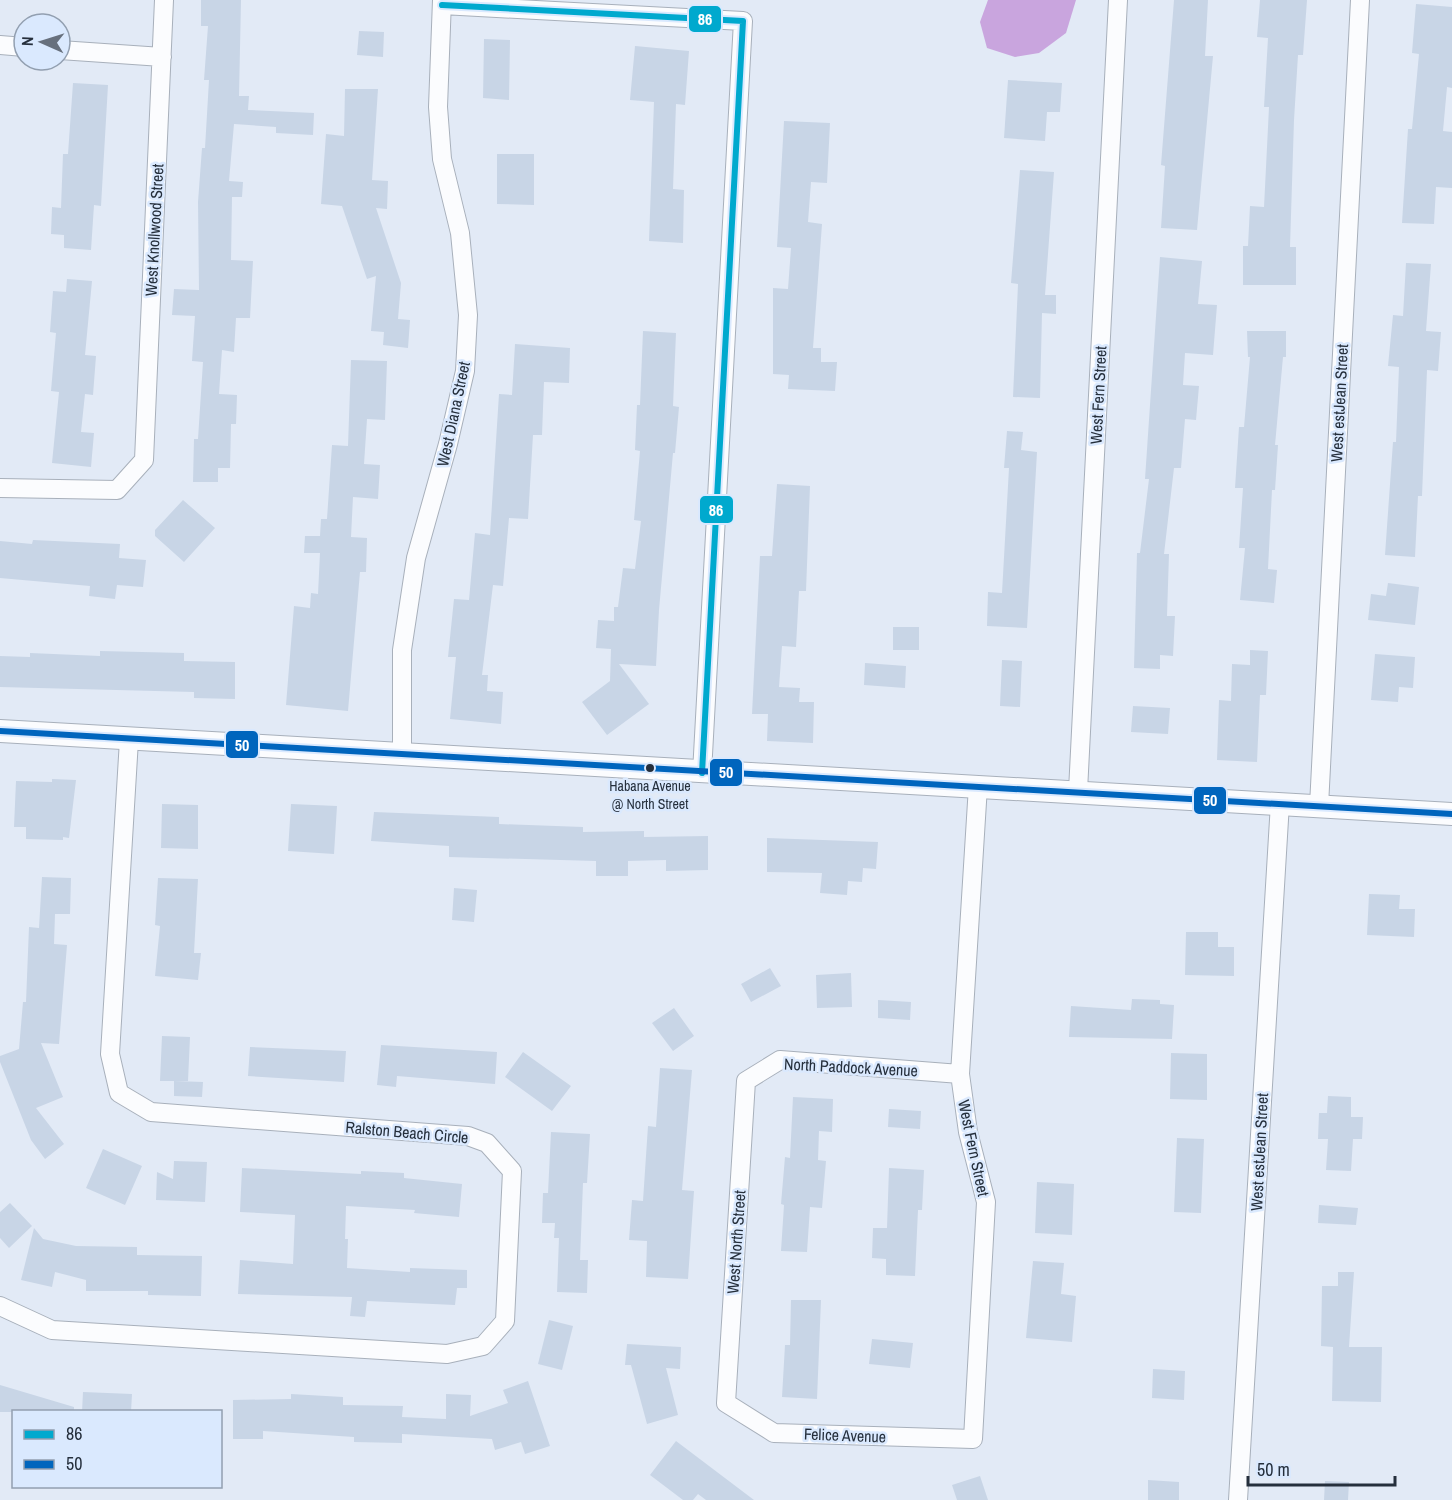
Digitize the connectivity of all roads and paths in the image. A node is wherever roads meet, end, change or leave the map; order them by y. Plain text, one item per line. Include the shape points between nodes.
1 (164, 0) edge
2 (1118, 0) edge
3 (1360, 0) edge
4 (442, 3) edge
5 (72, 51) edge
6 (162, 57) junction
7 (0, 489) edge
8 (0, 731) edge
9 (129, 740) junction
10 (402, 755) junction
11 (702, 773) junction
12 (978, 786) junction
13 (1078, 791) junction
14 (1280, 804) junction
15 (1319, 806) junction
16 (1452, 814) edge
17 (960, 1074) junction
18 (746, 1082) joint
19 (0, 1306) edge
20 (726, 1403) joint
21 (973, 1439) joint
22 (1238, 1500) edge

1 - 6 street, West Knollwood Street
2 - 13 street, West Fern Street
3 - 15 street, West estJean Street
4 - 10 street, West Diana Street via 438,107 442,159 460,233 468,315 465,372 416,558 402,650
4 - 11 street via 743,21
5 - 6 street
6 - 7 street, West Knollwood Street via 144,460 117,490
8 - 9 street
9 - 10 street
9 - 19 street, Ralston Beach Circle via 110,1054 119,1093 151,1112 468,1136 487,1143 512,1171 505,1321 483,1346 447,1354 52,1330
10 - 11 street
11 - 12 street
12 - 13 street
12 - 17 street, West Fern Street
13 - 14 street
14 - 15 street
14 - 22 street, West estJean Street
15 - 16 street
17 - 18 street, North Paddock Avenue via 780,1060
17 - 21 street, West Fern Street via 968,1132 987,1202
18 - 20 street, West North Street
20 - 21 street, Felice Avenue via 774,1433

